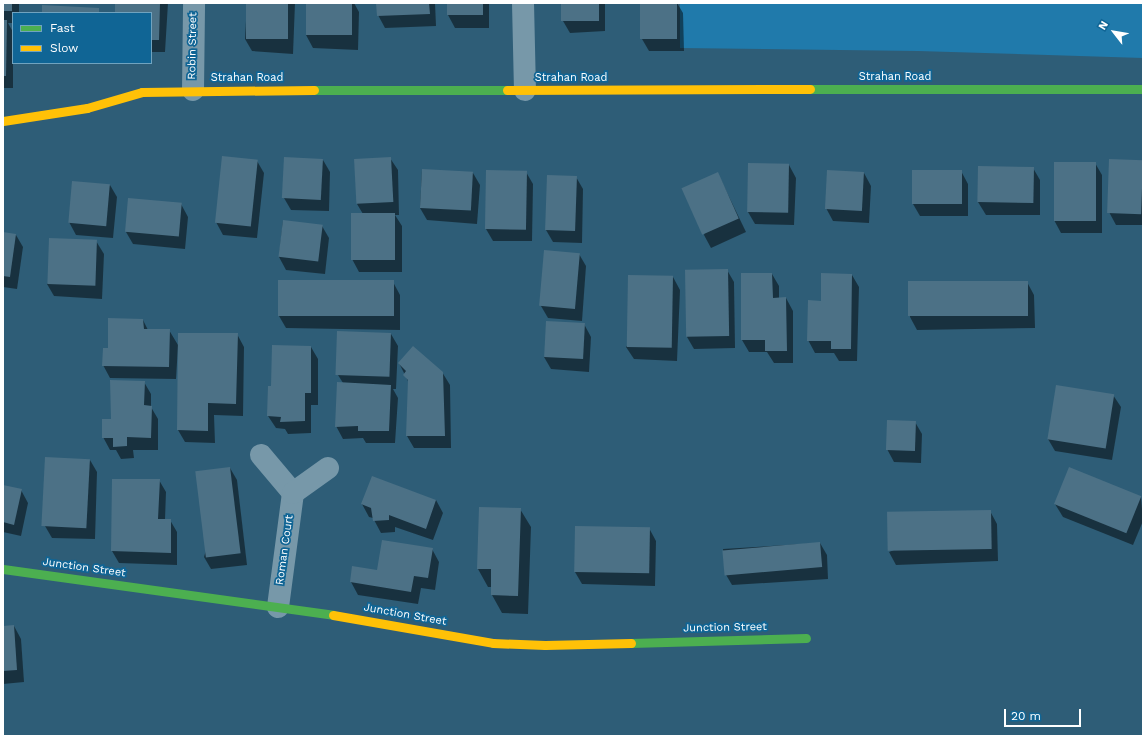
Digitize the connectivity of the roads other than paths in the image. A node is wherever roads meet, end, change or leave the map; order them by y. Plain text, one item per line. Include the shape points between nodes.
1 (194, 3) edge
2 (523, 3) edge
3 (1143, 89) edge
4 (192, 90) junction
5 (525, 90) junction
6 (3, 121) edge
7 (261, 455) dead end
8 (328, 468) dead end
9 (293, 493) junction
10 (3, 569) edge
11 (278, 607) junction
12 (806, 638) dead end

1 - 4 street, Robin Street
2 - 5 street
3 - 5 street, Strahan Road
4 - 5 street, Strahan Road
4 - 6 street, Strahan Road via 142,92 87,108
7 - 9 street
8 - 9 street
9 - 11 street, Roman Court
10 - 11 street, Junction Street
11 - 12 street, Junction Street via 493,643 545,645

